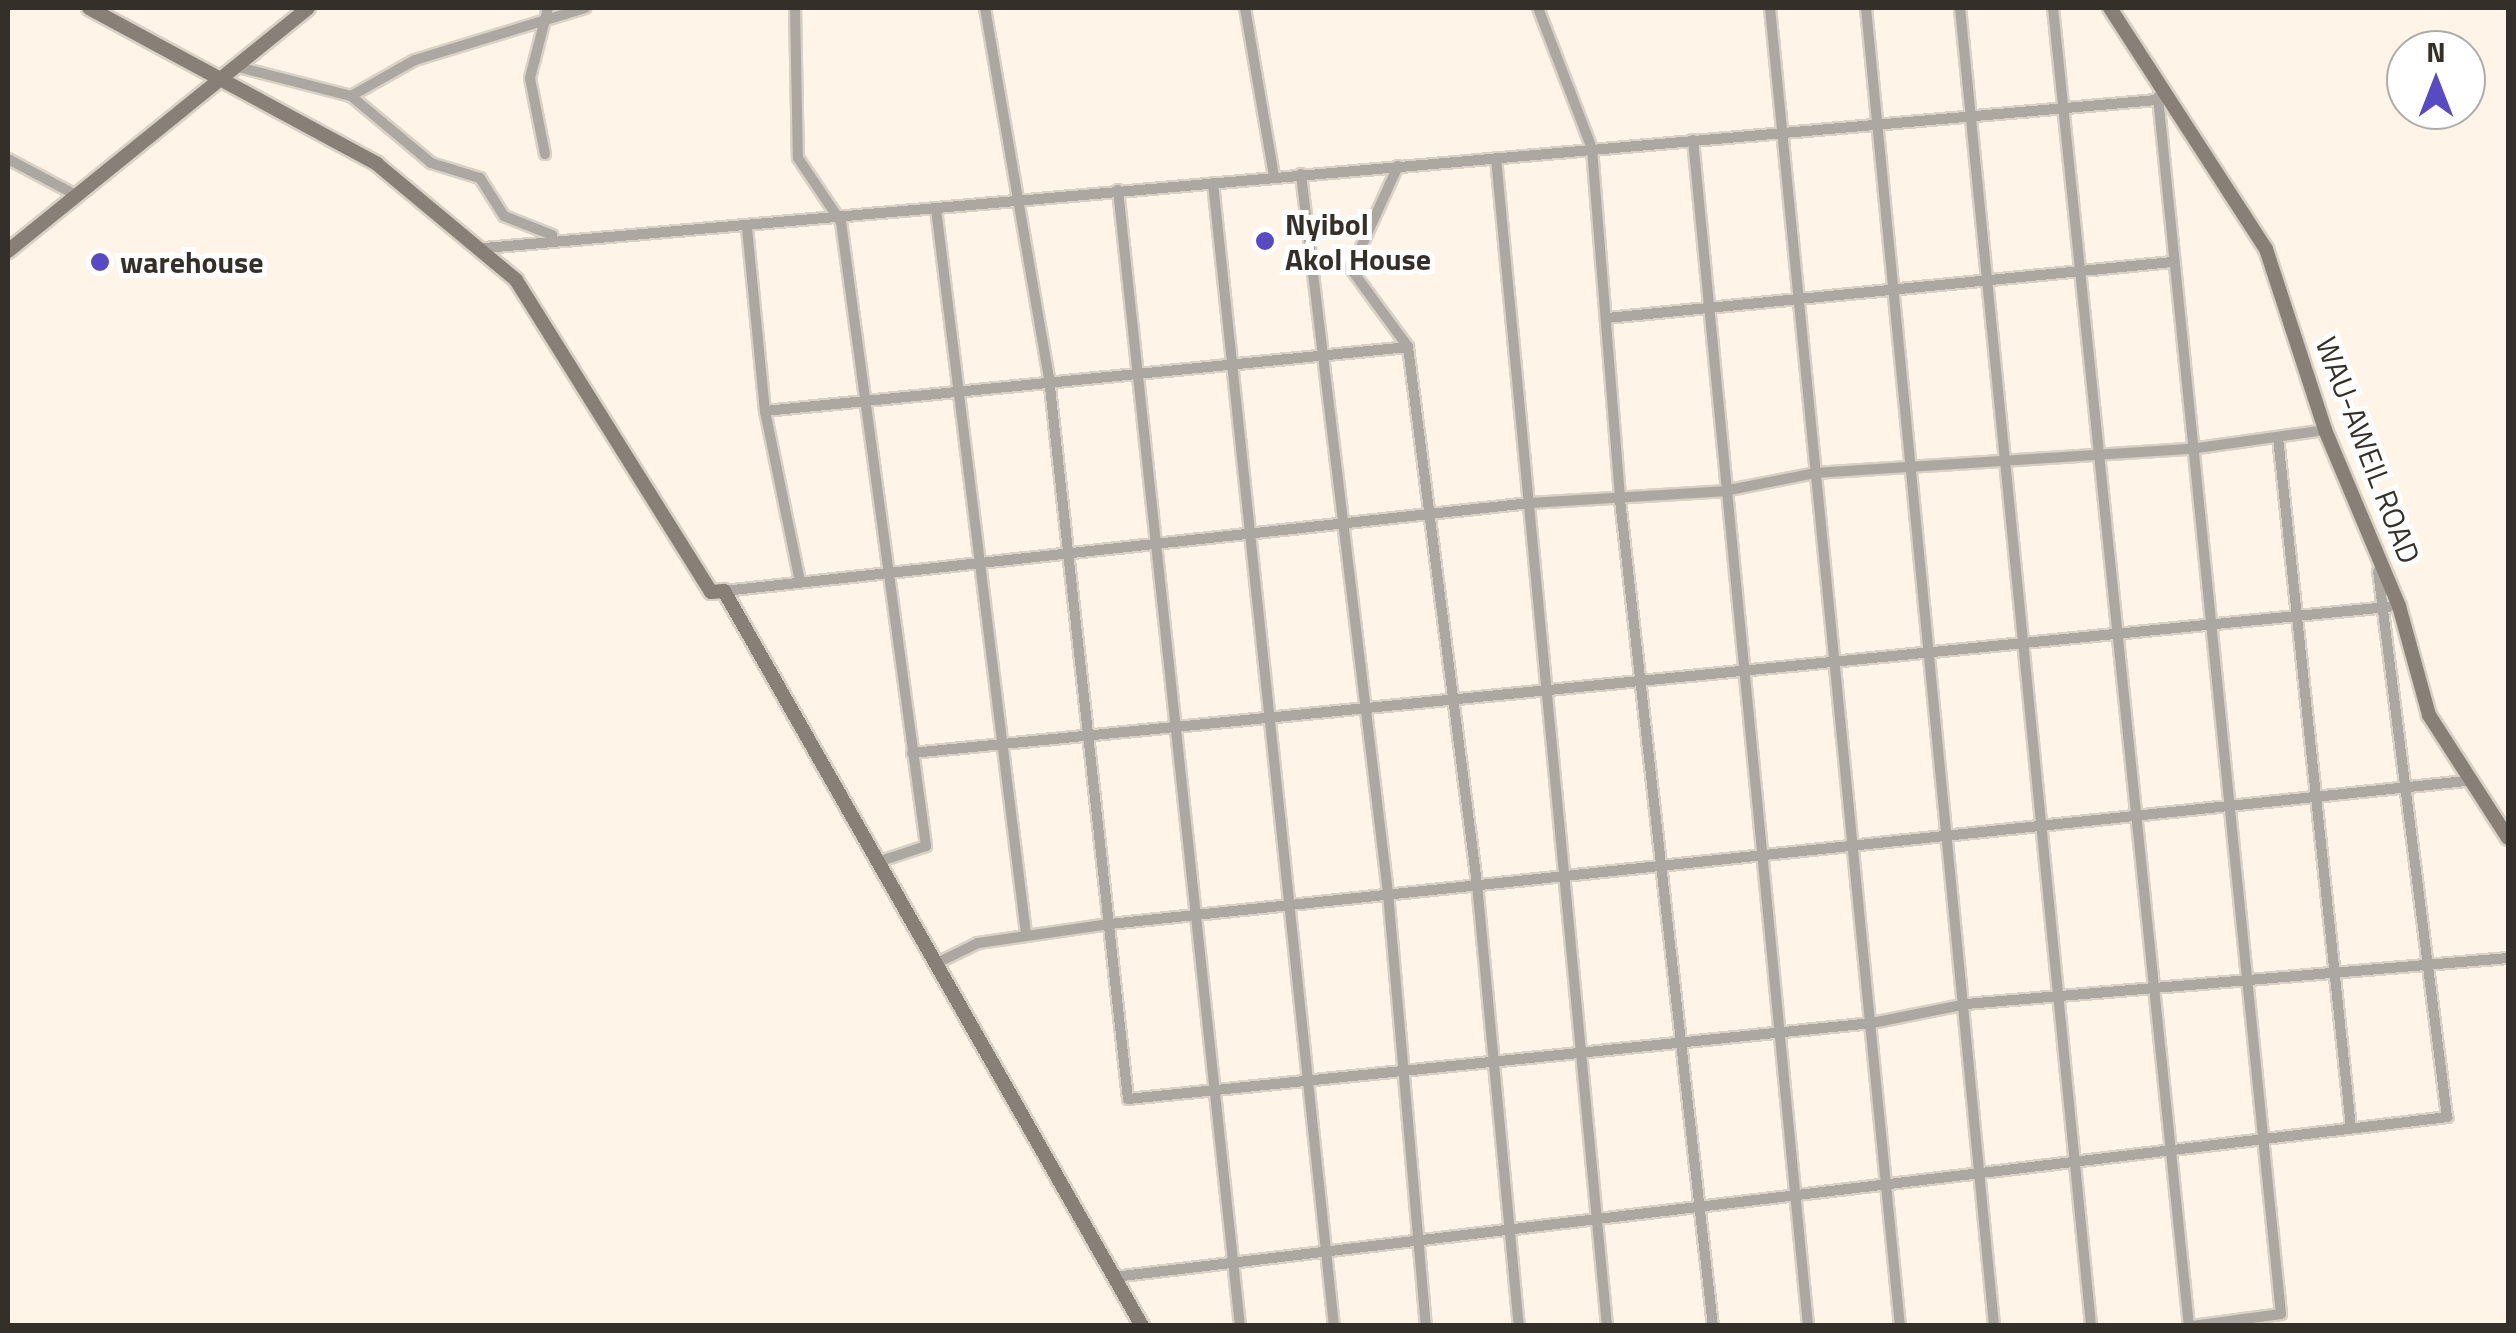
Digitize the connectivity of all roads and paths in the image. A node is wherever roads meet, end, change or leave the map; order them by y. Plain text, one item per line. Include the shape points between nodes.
1 (89, 8) edge
2 (308, 8) edge
3 (585, 8) edge
4 (795, 8) edge
5 (986, 8) edge
6 (1246, 8) edge
7 (1538, 8) edge
8 (1770, 8) edge
9 (1866, 8) edge
10 (1960, 8) edge
11 (2053, 8) edge
12 (2110, 8) edge
13 (550, 13) edge
14 (236, 72) junction
15 (2158, 95) junction
16 (351, 96) junction
17 (2064, 104) junction
18 (1972, 113) junction
19 (1878, 123) junction
20 (1783, 132) junction
21 (1693, 140) junction
22 (1592, 149) junction
23 (545, 154) dead end
24 (1496, 158) junction
25 (8, 159) edge
26 (1398, 166) junction
27 (1302, 174) junction
28 (1274, 176) junction
29 (1214, 183) junction
30 (1118, 190) junction
31 (78, 196) junction
32 (1024, 199) junction
33 (936, 209) junction
34 (841, 222) junction
35 (747, 228) junction
36 (553, 236) junction
37 (485, 248) junction
38 (8, 251) edge
39 (2172, 262) junction
40 (2074, 272) junction
41 (1990, 280) junction
42 (1893, 288) junction
43 (1792, 300) junction
44 (1706, 311) junction
45 (1607, 318) junction
46 (1408, 347) junction
47 (1323, 355) junction
48 (1236, 362) junction
49 (1142, 370) junction
50 (1048, 378) junction
51 (958, 386) junction
52 (864, 398) junction
53 (765, 411) junction
54 (2325, 430) junction
55 (2278, 437) junction
56 (2190, 449) junction
57 (2097, 453) junction
58 (2009, 456) junction
59 (1915, 466) junction
60 (1816, 474) junction
61 (1724, 492) junction
62 (1620, 500) junction
63 (1530, 503) junction
64 (1428, 514) junction
65 (1344, 525) junction
66 (1249, 536) junction
67 (1160, 545) junction
68 (1068, 554) junction
69 (980, 564) junction
70 (886, 572) junction
71 (800, 582) junction
72 (724, 591) junction
73 (2393, 606) junction
74 (2298, 615) junction
75 (2210, 624) junction
76 (2119, 632) junction
77 (2024, 642) junction
78 (1934, 650) junction
79 (1834, 659) junction
80 (1740, 668) junction
81 (1642, 676) junction
82 (1551, 686) junction
83 (1455, 695) junction
84 (1364, 704) junction
85 (1273, 712) junction
86 (1180, 721) junction
87 (1089, 730) junction
88 (998, 740) junction
89 (912, 753) junction
90 (2466, 781) junction
91 (2408, 787) junction
92 (2316, 796) junction
93 (2225, 806) junction
94 (2135, 816) junction
95 (2043, 825) junction
96 (1952, 835) junction
97 (2508, 838) edge
98 (1854, 845) junction
99 (1760, 855) junction
100 (878, 862) junction
101 (1664, 865) junction
102 (1570, 874) junction
103 (1477, 884) junction
104 (1388, 894) junction
105 (1290, 905) junction
106 (1201, 913) junction
107 (1110, 924) junction
108 (1026, 934) junction
109 (2508, 958) edge
110 (935, 964) junction
111 (2426, 966) junction
112 (2335, 976) junction
113 (2244, 986) junction
114 (2152, 994) junction
115 (2056, 1000) junction
116 (1966, 1004) junction
117 (1872, 1023) junction
118 (1779, 1032) junction
119 (1684, 1043) junction
120 (1586, 1052) junction
121 (1494, 1062) junction
122 (1404, 1072) junction
123 (1313, 1081) junction
124 (1218, 1090) junction
125 (2351, 1128) junction
126 (2260, 1138) junction
127 (2167, 1149) junction
128 (2072, 1161) junction
129 (1982, 1172) junction
130 (1888, 1184) junction
131 (1799, 1196) junction
132 (1704, 1208) junction
133 (1603, 1220) junction
134 (1510, 1231) junction
135 (1419, 1243) junction
136 (1329, 1255) junction
137 (1232, 1265) junction
138 (1114, 1277) junction
139 (1142, 1326) edge
140 (1240, 1326) edge
141 (1334, 1326) edge
142 (1426, 1326) edge
143 (1519, 1326) edge
144 (1608, 1326) edge
145 (1713, 1326) edge
146 (1808, 1326) edge
147 (1900, 1326) edge
148 (1994, 1326) edge
149 (2092, 1326) edge
150 (2191, 1326) edge

1 - 14 street
2 - 14 street
3 - 13 street
4 - 34 street via 798,158
5 - 32 street
6 - 28 street
7 - 22 street
8 - 20 street
9 - 19 street
10 - 18 street
11 - 17 street
12 - 15 street, WAU-AWEIL ROAD
13 - 16 street via 415,60
13 - 23 street via 530,78
14 - 16 street
14 - 31 street
14 - 37 street via 377,164
15 - 17 street
15 - 39 street
15 - 54 street, WAU-AWEIL ROAD via 2266,248
16 - 36 street via 431,163 480,178 504,216
17 - 18 street
17 - 40 street
18 - 19 street
18 - 41 street
19 - 20 street
19 - 42 street
20 - 21 street
20 - 43 street
21 - 22 street
21 - 44 street
22 - 24 street
22 - 45 street
24 - 26 street
24 - 63 street
25 - 31 street
26 - 27 street
26 - 46 street via 1351,270
27 - 28 street
27 - 47 street
28 - 29 street
29 - 30 street
29 - 48 street
30 - 32 street
30 - 49 street
31 - 38 street
32 - 33 street
32 - 50 street
33 - 34 street
33 - 51 street
34 - 35 street
34 - 52 street
35 - 36 street
35 - 53 street
36 - 37 street
37 - 72 street via 564,348 711,592
39 - 40 street
39 - 56 street
40 - 41 street
40 - 57 street
41 - 42 street
41 - 58 street
42 - 43 street
42 - 59 street
43 - 44 street
43 - 60 street
44 - 45 street
44 - 61 street
45 - 62 street
46 - 47 street
46 - 64 street
47 - 48 street
47 - 65 street
48 - 49 street
48 - 66 street
49 - 50 street
49 - 67 street
50 - 51 street
50 - 68 street
51 - 52 street
51 - 69 street
52 - 53 street
52 - 70 street
53 - 71 street
54 - 55 street
54 - 73 street, WAU-AWEIL ROAD
55 - 56 street
55 - 74 street
56 - 57 street
56 - 75 street
57 - 58 street
57 - 76 street
58 - 59 street
58 - 77 street
59 - 60 street
59 - 78 street
60 - 61 street
60 - 79 street
61 - 62 street
61 - 80 street
62 - 63 street
62 - 81 street
63 - 64 street
63 - 82 street
64 - 65 street
64 - 83 street
65 - 66 street
65 - 84 street
66 - 67 street
66 - 85 street
67 - 68 street
67 - 86 street
68 - 69 street
68 - 87 street
69 - 70 street
69 - 88 street
70 - 71 street
70 - 89 street
71 - 72 street
72 - 100 street
73 - 74 street
73 - 90 street, WAU-AWEIL ROAD via 2430,715
73 - 91 street
74 - 75 street
74 - 92 street
75 - 76 street
75 - 93 street
76 - 77 street
76 - 94 street
77 - 78 street
77 - 95 street
78 - 79 street
78 - 96 street
79 - 80 street
79 - 98 street
80 - 81 street
80 - 99 street
81 - 82 street
81 - 101 street
82 - 83 street
82 - 102 street
83 - 84 street
83 - 103 street
84 - 85 street
84 - 104 street
85 - 86 street
85 - 105 street
86 - 87 street
86 - 106 street
87 - 88 street
87 - 107 street
88 - 89 street
88 - 108 street
89 - 100 street via 926,846
90 - 91 street
90 - 97 street, WAU-AWEIL ROAD
91 - 92 street
91 - 111 street
92 - 93 street
92 - 112 street
93 - 94 street
93 - 113 street
94 - 95 street
94 - 114 street
95 - 96 street
95 - 115 street
96 - 98 street
96 - 116 street
98 - 99 street
98 - 117 street
99 - 101 street
99 - 118 street
100 - 110 street
101 - 102 street
101 - 119 street
102 - 103 street
102 - 120 street
103 - 104 street
103 - 121 street
104 - 105 street
104 - 122 street
105 - 106 street
105 - 123 street
106 - 107 street
106 - 124 street
107 - 108 street
107 - 124 street via 1128,1099
108 - 110 street
109 - 111 street
110 - 138 street
111 - 112 street
111 - 125 street via 2447,1117
112 - 113 street
112 - 125 street
113 - 114 street
113 - 126 street
114 - 115 street
114 - 127 street
115 - 116 street
115 - 128 street
116 - 117 street
116 - 129 street
117 - 118 street
117 - 130 street
118 - 119 street
118 - 131 street
119 - 120 street
119 - 132 street
120 - 121 street
120 - 133 street
121 - 122 street
121 - 134 street
122 - 123 street
122 - 135 street
123 - 124 street
123 - 136 street
124 - 137 street
125 - 126 street
126 - 127 street
126 - 150 street via 2281,1314
127 - 128 street
127 - 150 street
128 - 129 street
128 - 149 street
129 - 130 street
129 - 148 street
130 - 131 street
130 - 147 street
131 - 132 street
131 - 146 street
132 - 133 street
132 - 145 street
133 - 134 street
133 - 144 street
134 - 135 street
134 - 143 street
135 - 136 street
135 - 142 street
136 - 137 street
136 - 141 street
137 - 138 street
137 - 140 street
138 - 139 street

